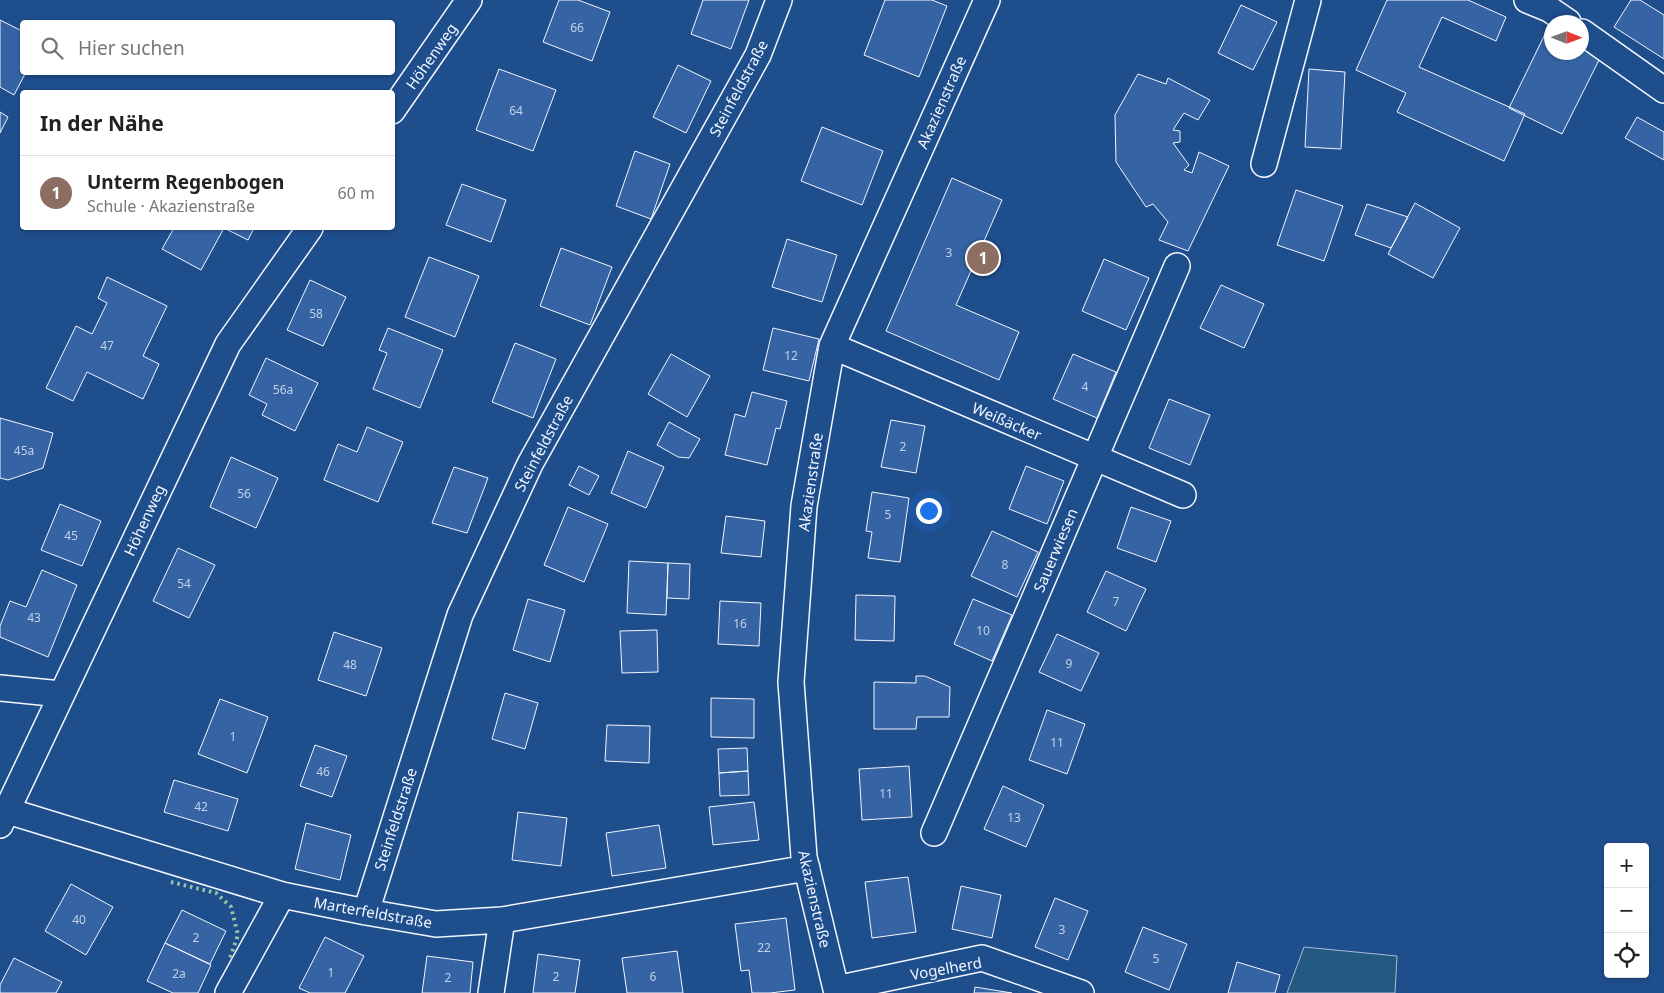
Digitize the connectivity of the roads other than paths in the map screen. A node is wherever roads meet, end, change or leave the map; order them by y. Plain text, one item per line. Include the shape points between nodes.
1 (469, 0) edge
2 (779, 0) edge
3 (987, 0) edge
4 (1308, 0) edge
5 (1589, 37) edge
6 (1664, 90) edge
7 (395, 107) edge
8 (1264, 164) dead end
9 (309, 230) edge
10 (1177, 266) dead end
11 (832, 346) junction
12 (1095, 458) junction
13 (1183, 495) dead end
14 (0, 688) edge
15 (61, 694) junction
16 (4, 818) edge
17 (934, 833) dead end
18 (807, 868) junction
19 (282, 895) junction
20 (366, 912) junction
21 (502, 920) junction
22 (837, 991) edge
23 (228, 993) edge
24 (491, 993) edge
25 (1081, 993) edge

1 - 7 street, Höhenweg
2 - 20 street, Steinfeldstraße via 758,55 530,464 464,606
3 - 11 street, Akazienstraße
4 - 8 street
5 - 6 street
9 - 15 street, Höhenweg via 228,344
10 - 12 street, Sauerwiesen
11 - 12 street, Weißäcker
11 - 18 street, Akazienstraße via 804,506 791,682
12 - 13 street, Weißäcker
12 - 17 street, Sauerwiesen
14 - 15 street
15 - 16 street, Höhenweg
16 - 19 street, Marterfeldstraße
18 - 21 street, Marterfeldstraße
18 - 22 street, Akazienstraße
19 - 20 street, Marterfeldstraße
19 - 23 street
20 - 21 street, Marterfeldstraße via 436,924
21 - 24 street
22 - 25 street, Vogelherd via 982,958

